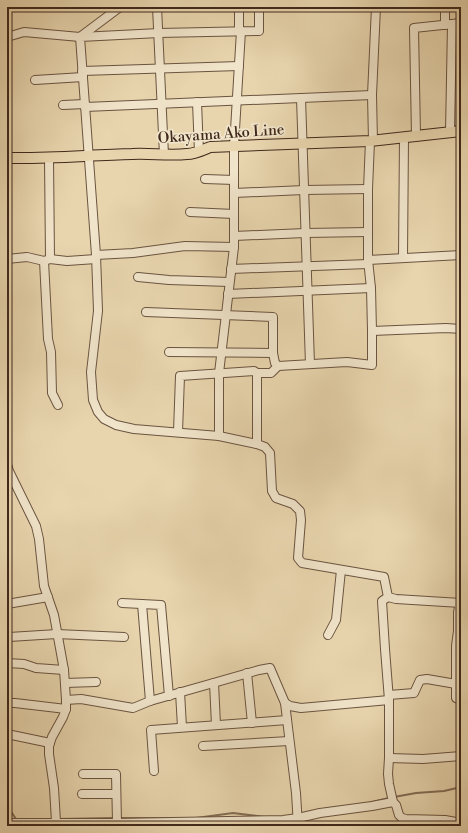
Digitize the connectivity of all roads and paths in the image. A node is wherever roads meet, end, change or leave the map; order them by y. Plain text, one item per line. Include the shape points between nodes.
1 (120, 7) edge
2 (158, 7) edge
3 (239, 7) edge
4 (259, 7) edge
5 (376, 7) edge
6 (445, 7) edge
7 (461, 23) edge
8 (449, 24) junction
9 (240, 31) junction
10 (159, 33) junction
11 (80, 37) junction
12 (7, 38) edge
13 (239, 66) junction
14 (160, 68) junction
15 (83, 74) junction
16 (35, 80) dead end
17 (372, 95) junction
18 (301, 98) junction
19 (236, 100) junction
20 (197, 102) junction
21 (162, 103) junction
22 (63, 105) dead end
23 (85, 105) junction
24 (461, 131) edge
25 (450, 132) junction
26 (416, 136) junction
27 (404, 137) junction
28 (371, 141) junction
29 (302, 144) junction
30 (234, 146) junction
31 (199, 152) junction
32 (89, 155) junction
33 (164, 155) junction
34 (7, 158) edge
35 (49, 158) junction
36 (205, 179) dead end
37 (234, 180) junction
38 (368, 189) junction
39 (304, 190) junction
40 (234, 193) junction
41 (190, 212) dead end
42 (234, 214) junction
43 (461, 219) edge
44 (461, 223) edge
45 (368, 232) junction
46 (306, 233) junction
47 (234, 236) junction
48 (234, 247) junction
49 (461, 255) edge
50 (96, 257) junction
51 (403, 257) junction
52 (7, 259) edge
53 (47, 260) junction
54 (368, 262) junction
55 (306, 266) junction
56 (231, 269) junction
57 (138, 277) dead end
58 (229, 282) junction
59 (371, 288) junction
60 (308, 291) junction
61 (228, 294) junction
62 (146, 312) dead end
63 (226, 315) junction
64 (461, 329) edge
65 (372, 331) junction
66 (169, 352) dead end
67 (221, 353) junction
68 (273, 353) junction
69 (310, 364) junction
70 (278, 366) junction
71 (219, 373) junction
72 (257, 373) junction
73 (58, 405) dead end
74 (178, 432) junction
75 (218, 436) junction
76 (257, 444) junction
77 (7, 464) edge
78 (341, 570) junction
79 (48, 597) junction
80 (388, 597) junction
81 (122, 603) dead end
82 (460, 603) edge
83 (7, 604) edge
84 (142, 604) junction
85 (57, 634) junction
86 (328, 635) dead end
87 (124, 637) dead end
88 (7, 639) edge
89 (7, 663) edge
90 (64, 670) junction
91 (247, 673) junction
92 (96, 682) dead end
93 (65, 683) junction
94 (214, 683) junction
95 (456, 684) junction
96 (180, 692) junction
97 (169, 696) junction
98 (389, 698) junction
99 (66, 700) junction
100 (461, 700) edge
101 (150, 701) junction
102 (7, 703) edge
103 (285, 703) junction
104 (66, 709) junction
105 (287, 720) junction
106 (252, 723) junction
107 (216, 725) junction
108 (182, 727) junction
109 (7, 734) edge
110 (289, 741) junction
111 (50, 743) junction
112 (203, 746) dead end
113 (461, 756) edge
114 (389, 758) junction
115 (154, 770) dead end
116 (83, 774) dead end
117 (82, 794) dead end
118 (116, 794) junction
119 (392, 799) junction
120 (298, 818) edge
121 (117, 820) junction
122 (59, 821) edge
123 (7, 823) edge
124 (461, 823) edge
125 (174, 824) edge

1 - 11 street
2 - 10 street
3 - 9 street
4 - 9 street via 259,31
5 - 17 street
6 - 8 street
7 - 8 street
8 - 25 street
8 - 26 street via 414,28
9 - 10 street
9 - 13 street
10 - 11 street
10 - 14 street
11 - 12 street via 24,32
11 - 15 street
13 - 14 street
13 - 19 street
14 - 15 street
14 - 21 street
15 - 16 street
15 - 23 street
17 - 18 street
17 - 28 street
18 - 19 street
18 - 29 street
19 - 20 street
19 - 30 street
20 - 21 street
20 - 31 street
21 - 23 street
21 - 33 street
22 - 23 street
23 - 32 street
24 - 25 main road, Okayama Ako Line
25 - 26 main road, Okayama Ako Line
26 - 27 main road, Okayama Ako Line
27 - 28 main road, Okayama Ako Line
27 - 51 street
28 - 29 main road, Okayama Ako Line
28 - 38 street
29 - 30 main road, Okayama Ako Line
29 - 39 street
30 - 31 main road, Okayama Ako Line via 210,148
30 - 37 street
31 - 33 main road, Okayama Ako Line
32 - 33 main road, Okayama Ako Line
32 - 35 main road, Okayama Ako Line
32 - 50 street
34 - 35 main road, Okayama Ako Line
35 - 53 street
36 - 37 street
37 - 40 street
38 - 39 street
38 - 45 street
39 - 40 street
39 - 46 street
40 - 42 street
41 - 42 street
42 - 47 street
43 - 44 street
45 - 46 street
45 - 54 street
46 - 47 street
46 - 55 street
47 - 48 street
48 - 50 street via 185,246
48 - 56 street
49 - 51 street
50 - 53 street via 67,261
50 - 74 street via 98,311 91,372 93,400 98,412 104,419 116,425
51 - 54 street
52 - 53 street via 27,257
53 - 73 street via 52,393
54 - 55 street
54 - 59 street
55 - 56 street
55 - 60 street
56 - 58 street
57 - 58 street
58 - 61 street
59 - 60 street
59 - 65 street
60 - 61 street
60 - 69 street
61 - 63 street
62 - 63 street
63 - 67 street
63 - 68 street via 273,317
64 - 65 street
65 - 69 street via 372,365 347,362
66 - 67 street
67 - 68 street
67 - 71 street
68 - 70 street
69 - 70 street
70 - 72 street via 271,373
71 - 72 street
71 - 74 street via 180,376
71 - 75 street
72 - 76 street
74 - 75 street
75 - 76 street
76 - 78 street via 265,447 270,453 272,491 276,498 293,504 300,511 298,558 302,563
77 - 79 street via 36,526 44,586
78 - 80 street via 384,577
78 - 86 street via 336,620
79 - 83 street
79 - 85 street
80 - 82 street
80 - 98 street via 382,601
81 - 84 street
82 - 95 street
84 - 97 street via 161,605
84 - 101 street
85 - 87 street
85 - 88 street
85 - 90 street
89 - 90 street
90 - 93 street
91 - 94 street
91 - 103 street via 270,668
91 - 106 street
92 - 93 street
93 - 99 street
94 - 96 street
94 - 107 street
95 - 98 street via 420,680 414,693
95 - 100 street via 456,698
96 - 97 street
96 - 108 street
97 - 101 street
98 - 103 street via 300,708
98 - 114 street
99 - 101 street via 81,699 134,708
99 - 104 street
102 - 104 street
103 - 105 street
104 - 111 street
105 - 106 street
105 - 110 street
106 - 107 street
107 - 108 street
108 - 115 street via 151,730
109 - 111 street
110 - 112 street
110 - 120 street
111 - 122 street via 49,754
113 - 114 street
114 - 119 street via 388,774
116 - 118 street via 116,774
117 - 118 street
118 - 121 street
119 - 120 street via 372,806
119 - 124 street via 402,818
120 - 125 street
121 - 122 street
121 - 125 street
122 - 123 street

